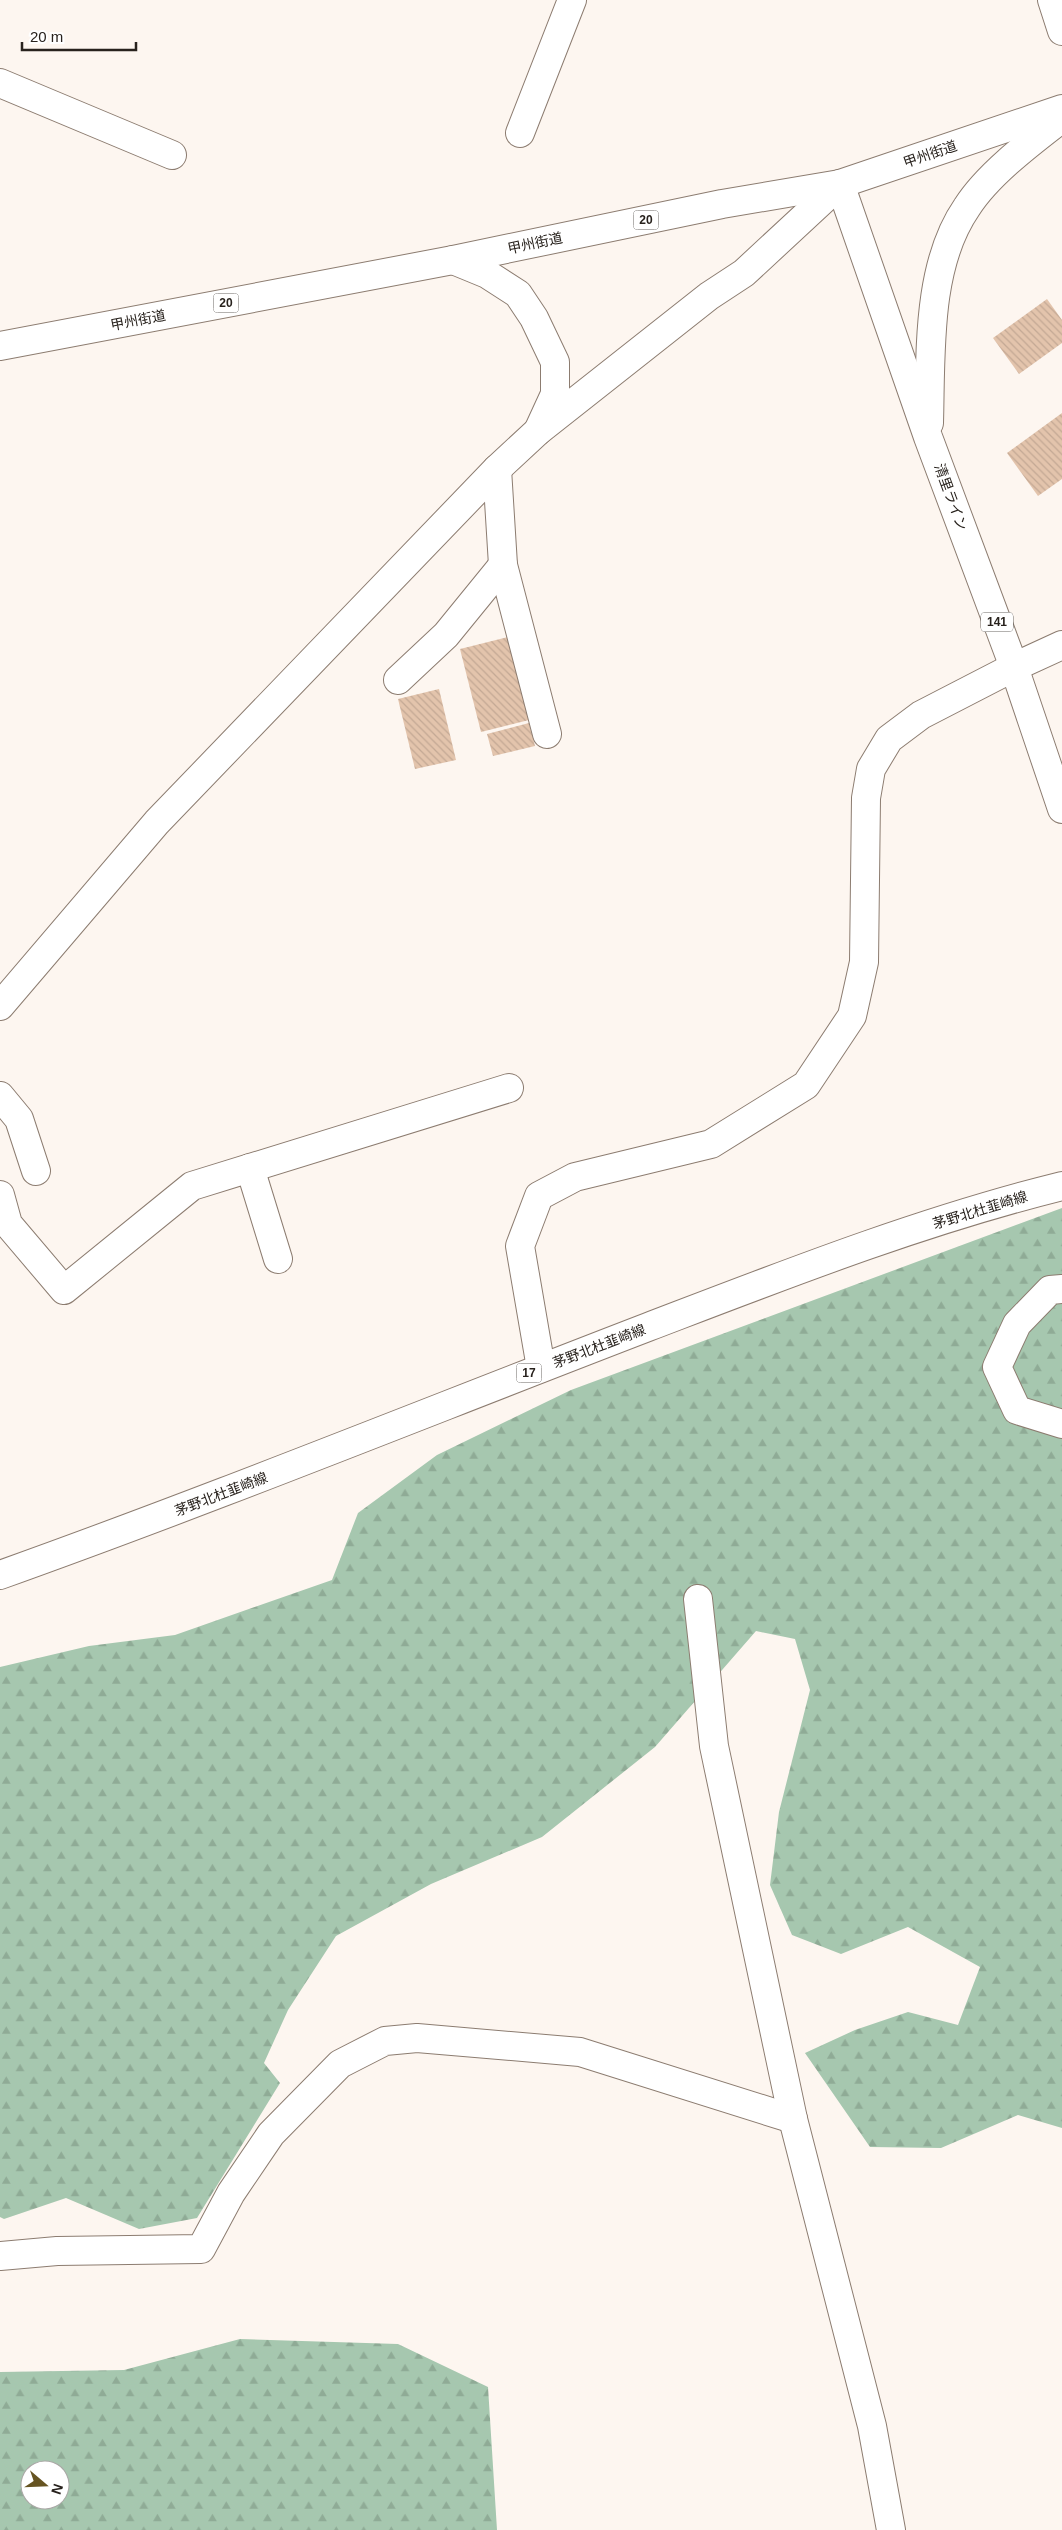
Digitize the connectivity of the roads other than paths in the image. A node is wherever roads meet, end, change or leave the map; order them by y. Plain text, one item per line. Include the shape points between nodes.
1 (572, 0) edge
2 (1052, 0) edge
3 (1062, 31) edge
4 (0, 83) edge
5 (1062, 109) edge
6 (1062, 118) edge
7 (520, 133) dead end
8 (172, 155) dead end
9 (840, 184) junction
10 (452, 260) junction
11 (0, 346) edge
12 (538, 431) junction
13 (928, 436) junction
14 (497, 469) junction
15 (503, 565) junction
16 (1062, 645) edge
17 (1014, 667) junction
18 (398, 680) dead end
19 (547, 734) dead end
20 (1062, 809) edge
21 (0, 1006) edge
22 (509, 1088) dead end
23 (0, 1096) edge
24 (250, 1168) junction
25 (36, 1171) dead end
26 (1062, 1186) edge
27 (0, 1195) edge
28 (278, 1259) dead end
29 (1062, 1289) edge
30 (541, 1368) junction
31 (1062, 1424) edge
32 (0, 1575) edge
33 (698, 1598) dead end
34 (793, 2119) junction
35 (0, 2256) edge
36 (891, 2530) edge

1 - 7 main road
2 - 3 main road
4 - 8 main road
5 - 9 main road, 甲州街道 / 20
6 - 13 main road via 993,178 967,206 951,237 933,308
9 - 10 main road, 甲州街道 / 20 via 722,204
9 - 12 main road via 744,273 709,296
9 - 13 main road, 清里ライン / 141
10 - 11 main road, 甲州街道 / 20
10 - 12 main road via 487,274 518,294 534,318 555,362 555,394
12 - 14 main road
13 - 17 main road, 清里ライン / 141
14 - 15 main road
14 - 21 main road via 157,822
15 - 18 main road via 446,635
15 - 19 main road
16 - 17 main road
17 - 20 main road, 清里ライン / 141
17 - 30 main road via 921,714 889,738 871,769 866,798 864,962 852,1016 806,1085 711,1144 575,1177 539,1196 520,1246
22 - 24 main road
23 - 25 main road via 19,1119
24 - 27 main road via 192,1186 64,1290 8,1224
24 - 28 main road
26 - 30 main road, 茅野北杜韮崎線 / 17 via 979,1208 764,1283
29 - 31 main road via 1050,1290 1017,1324 997,1367 1017,1410
30 - 32 main road, 茅野北杜韮崎線 / 17 via 162,1517
33 - 34 main road via 714,1746
34 - 35 main road via 580,2052 417,2038 385,2041 340,2064 271,2134 231,2193 200,2249 57,2251
34 - 36 main road via 872,2426

